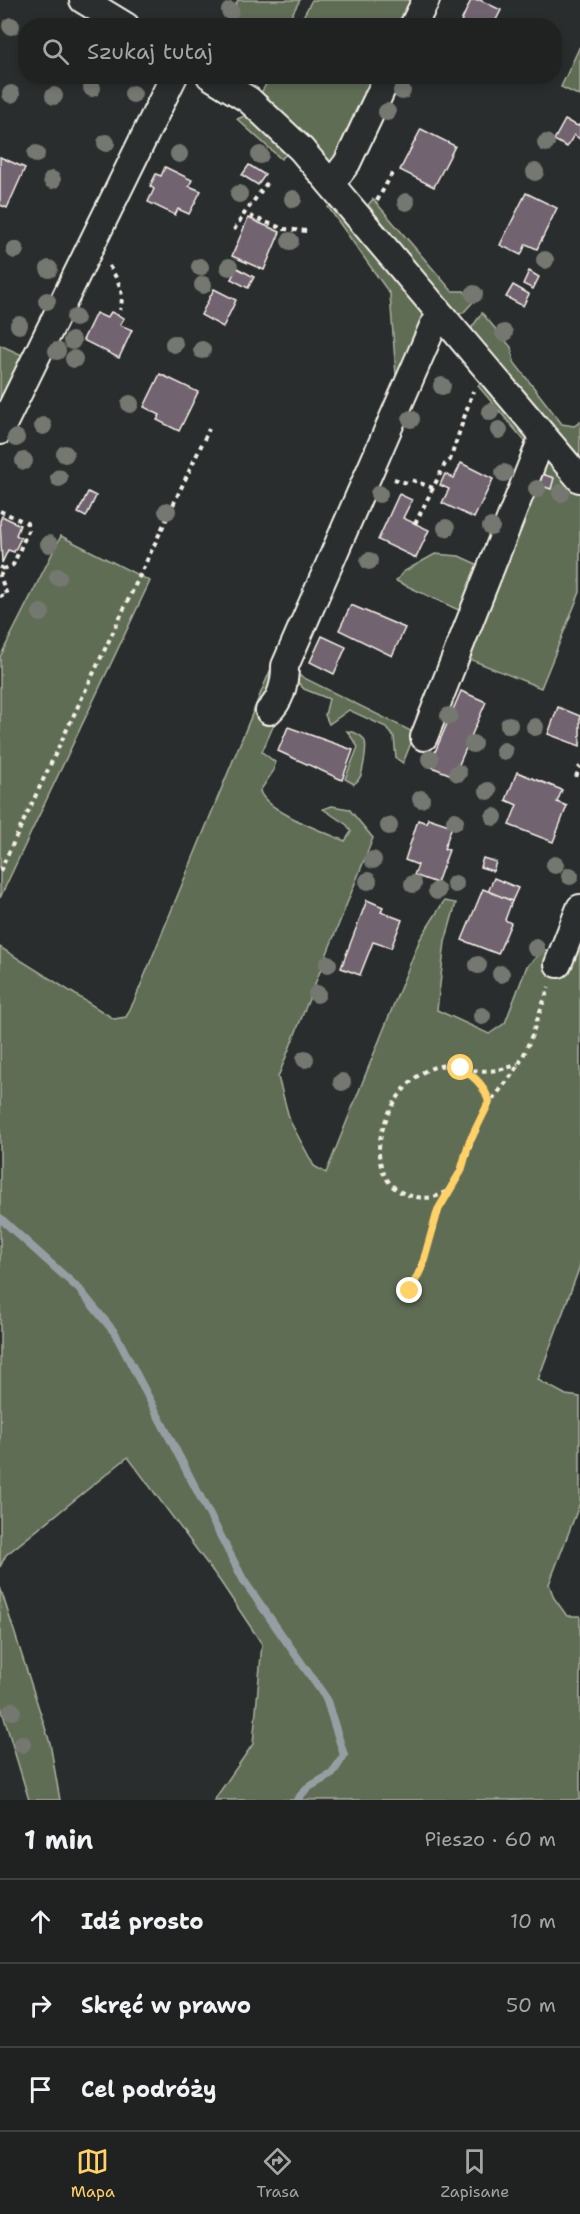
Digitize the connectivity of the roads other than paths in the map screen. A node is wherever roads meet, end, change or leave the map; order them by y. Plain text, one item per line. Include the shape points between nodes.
1 (83, 0) edge
2 (426, 0) edge
3 (113, 18) edge
4 (417, 18) edge
5 (170, 84) edge
6 (223, 84) edge
7 (384, 84) edge
8 (331, 184) junction
9 (442, 316) junction
10 (0, 431) edge
11 (543, 436) junction
12 (580, 479) edge
13 (269, 711) dead end
14 (424, 737) dead end
15 (580, 908) edge
16 (558, 964) road end

1 - 3 street
2 - 4 street
5 - 10 street
6 - 8 street via 249,100
7 - 8 street via 347,164
8 - 9 street
9 - 11 street
9 - 13 street via 428,337 285,666 285,683 276,705
11 - 12 street
11 - 14 street
15 - 16 street

